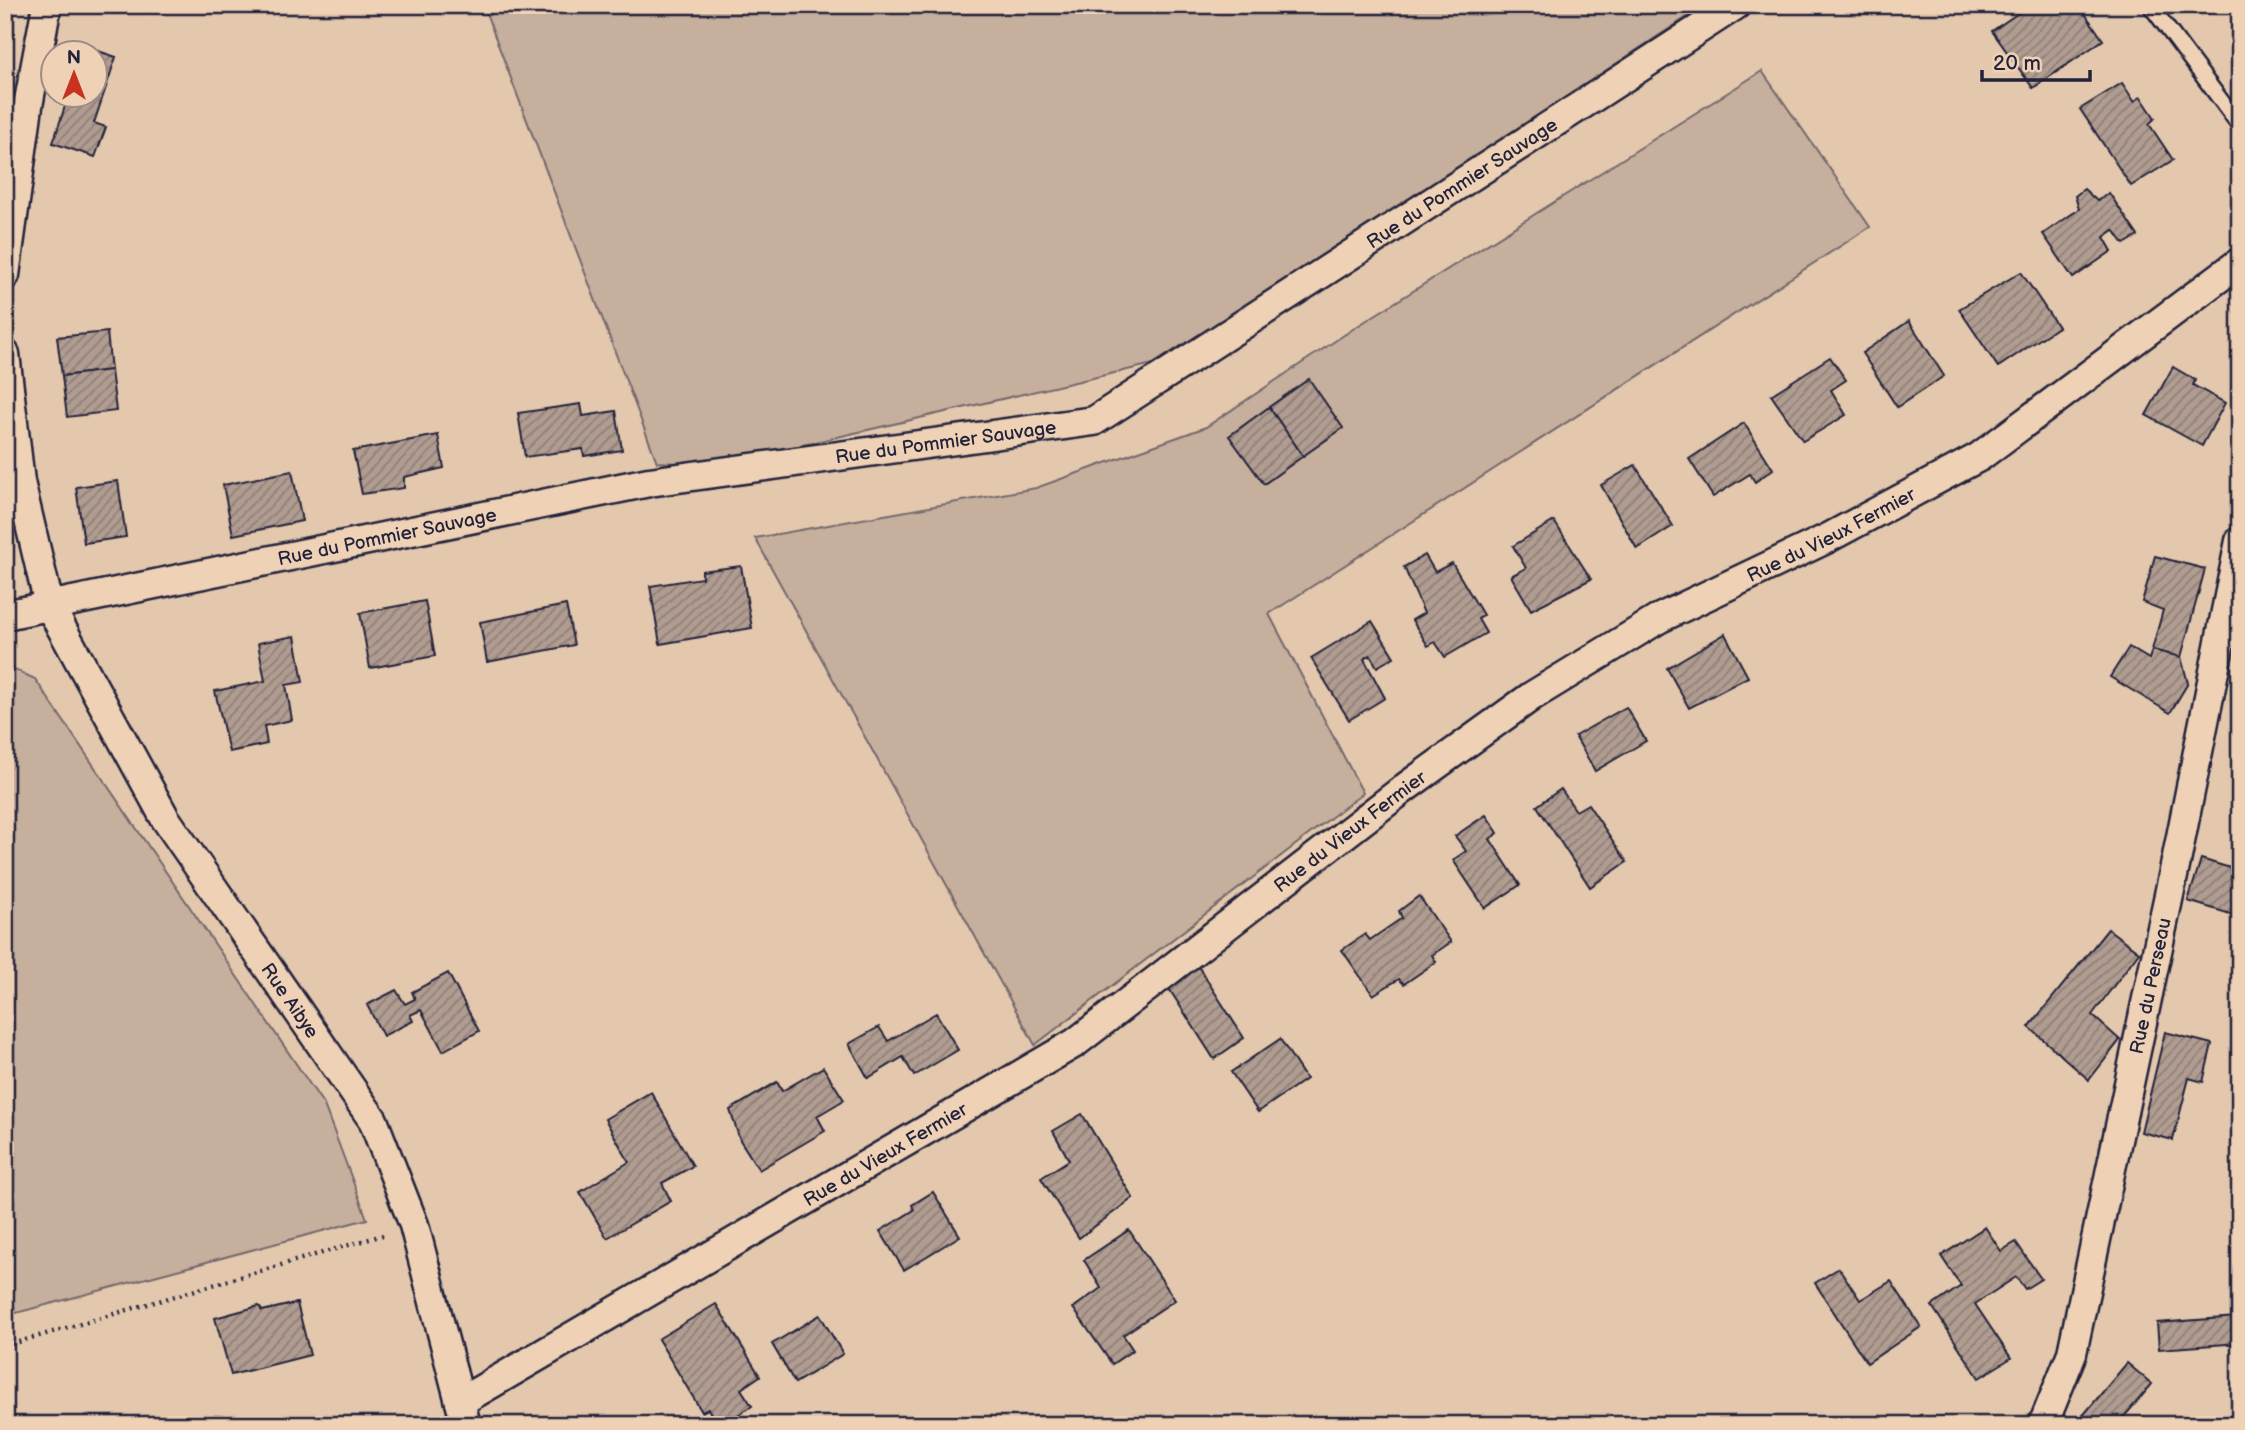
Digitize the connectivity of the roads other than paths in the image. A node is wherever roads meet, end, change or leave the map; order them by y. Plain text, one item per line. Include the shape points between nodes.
1 (47, 5) edge
2 (1736, 5) edge
3 (2150, 5) edge
4 (2240, 126) edge
5 (2240, 262) edge
6 (5, 275) edge
7 (5, 354) edge
8 (2240, 541) edge
9 (48, 606) junction
10 (5, 615) edge
11 (463, 1413) edge
12 (2043, 1425) edge

1 - 6 street
2 - 9 street, Rue du Pommier Sauvage via 1094,421 649,482
3 - 4 lane
5 - 11 street, Rue du Vieux Fermier via 1979,457 1828,538 1660,618 1532,696 1406,787 1075,1043
7 - 9 street, Rue Aibye via 20,482
8 - 12 street, Rue du Perseau via 2072,1353
9 - 10 street, Rue du Pommier Sauvage
9 - 11 street, Rue Aibye via 165,818 373,1120 414,1225

